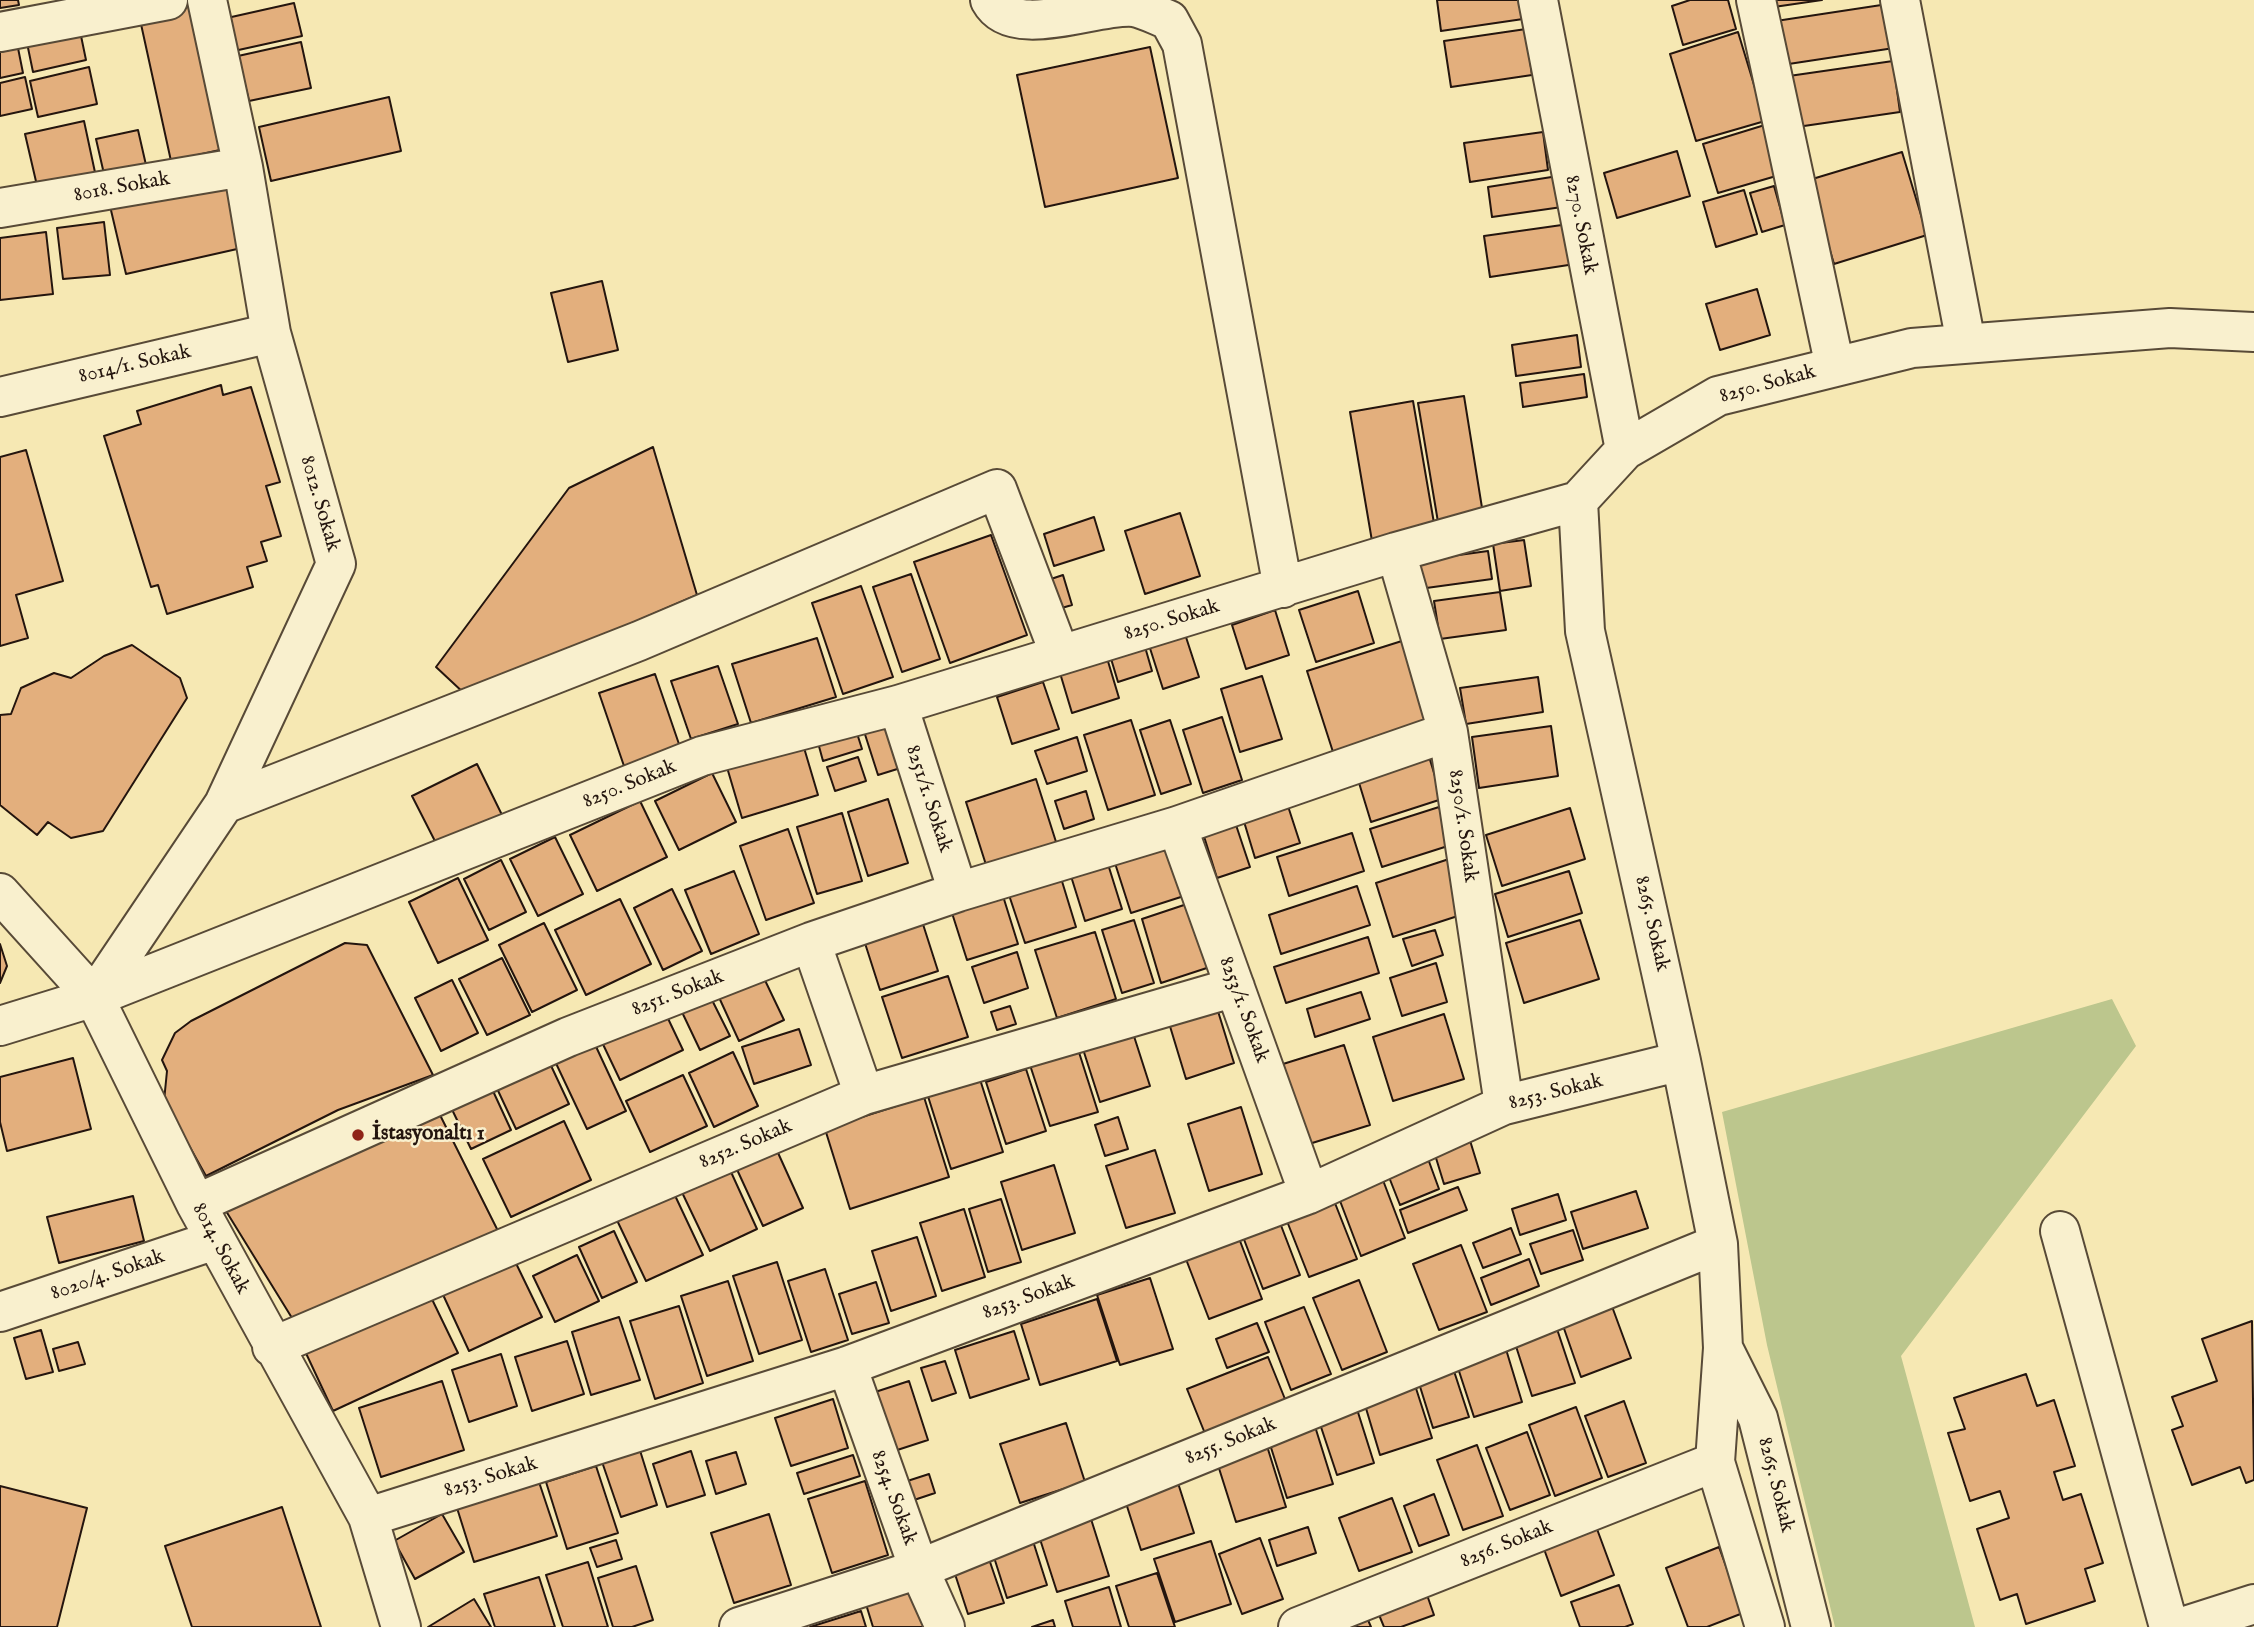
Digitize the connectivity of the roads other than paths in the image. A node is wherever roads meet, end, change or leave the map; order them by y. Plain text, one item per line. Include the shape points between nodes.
1 (168, 0) edge
2 (208, 0) edge
3 (990, 0) edge
4 (1538, 0) edge
5 (1756, 0) edge
6 (1900, 0) edge
7 (0, 33) edge
8 (243, 167) junction
9 (0, 208) edge
10 (2254, 332) edge
11 (271, 334) junction
12 (1966, 344) junction
13 (1835, 367) junction
14 (0, 397) edge
15 (1625, 450) junction
16 (1578, 501) junction
17 (1396, 552) junction
18 (1283, 587) junction
19 (1060, 655) junction
20 (898, 705) junction
21 (1448, 733) junction
22 (224, 803) junction
23 (1177, 827) junction
24 (958, 892) junction
25 (0, 893) edge
26 (811, 943) junction
27 (1235, 987) junction
28 (94, 997) junction
29 (0, 1026) edge
30 (1681, 1061) junction
31 (864, 1095) junction
32 (1504, 1105) junction
33 (1309, 1194) junction
34 (196, 1204) junction
35 (2060, 1231) dead end
36 (215, 1240) junction
37 (1718, 1244) junction
38 (0, 1312) edge
39 (272, 1347) junction
40 (1723, 1348) junction
41 (847, 1366) junction
42 (1715, 1462) junction
43 (368, 1517) junction
44 (919, 1569) junction
45 (2254, 1604) edge
46 (1758, 1625) edge
47 (401, 1627) edge
48 (739, 1627) edge
49 (945, 1627) edge
50 (1298, 1627) edge
51 (1811, 1627) edge
52 (2169, 1627) edge
53 (2182, 1627) edge

1 - 7 street
2 - 8 street, 8012. Sokak
3 - 18 street via 1013,18 1033,20 1133,7 1169,20 1182,44
4 - 15 street, 8270. Sokak
5 - 13 street
6 - 12 street
8 - 9 street, 8018. Sokak
8 - 11 street, 8012. Sokak
10 - 12 street, 8250. Sokak via 2170,328
11 - 14 street, 8014/1. Sokak
11 - 22 street, 8012. Sokak via 336,564
12 - 13 street, 8250. Sokak via 1912,348
13 - 15 street, 8250. Sokak via 1718,396
15 - 16 street, 8250. Sokak
16 - 17 street, 8250. Sokak
16 - 30 street, 8265. Sokak via 1586,631
17 - 18 street, 8250. Sokak
17 - 21 street, 8250/1. Sokak
18 - 19 street, 8250. Sokak
19 - 20 street, 8250. Sokak
19 - 22 street via 998,489 639,641
20 - 24 street, 8251/1. Sokak
20 - 28 street, 8250. Sokak via 702,756
21 - 23 street, 8251. Sokak
21 - 32 street, 8250/1. Sokak
22 - 28 street, 8012. Sokak
23 - 24 street, 8251. Sokak
23 - 27 street, 8253/1. Sokak
24 - 26 street, 8251. Sokak
25 - 28 street, 8014. Sokak
26 - 31 street
26 - 34 street, 8251. Sokak via 568,1037
27 - 31 street, 8252. Sokak
27 - 33 street, 8253/1. Sokak
28 - 29 street, 8250. Sokak
28 - 34 street, 8014. Sokak
30 - 32 street, 8253. Sokak
30 - 37 street, 8265. Sokak
31 - 39 street, 8252. Sokak
32 - 33 street, 8253. Sokak
33 - 41 street, 8253. Sokak
34 - 36 street, 8014. Sokak
35 - 52 street
36 - 38 street, 8020/4. Sokak
36 - 39 street, 8014. Sokak
37 - 40 street, 8265. Sokak
37 - 44 street, 8255. Sokak
39 - 43 street, 8014. Sokak
40 - 42 street, 8265. Sokak
40 - 51 street, 8265. Sokak via 1758,1418
41 - 43 street, 8253. Sokak
41 - 44 street, 8254. Sokak
42 - 46 street, 8265. Sokak
42 - 50 street, 8256. Sokak
43 - 47 street, 8014. Sokak
44 - 48 street, 8255. Sokak
44 - 49 street, 8254. Sokak
45 - 53 street

